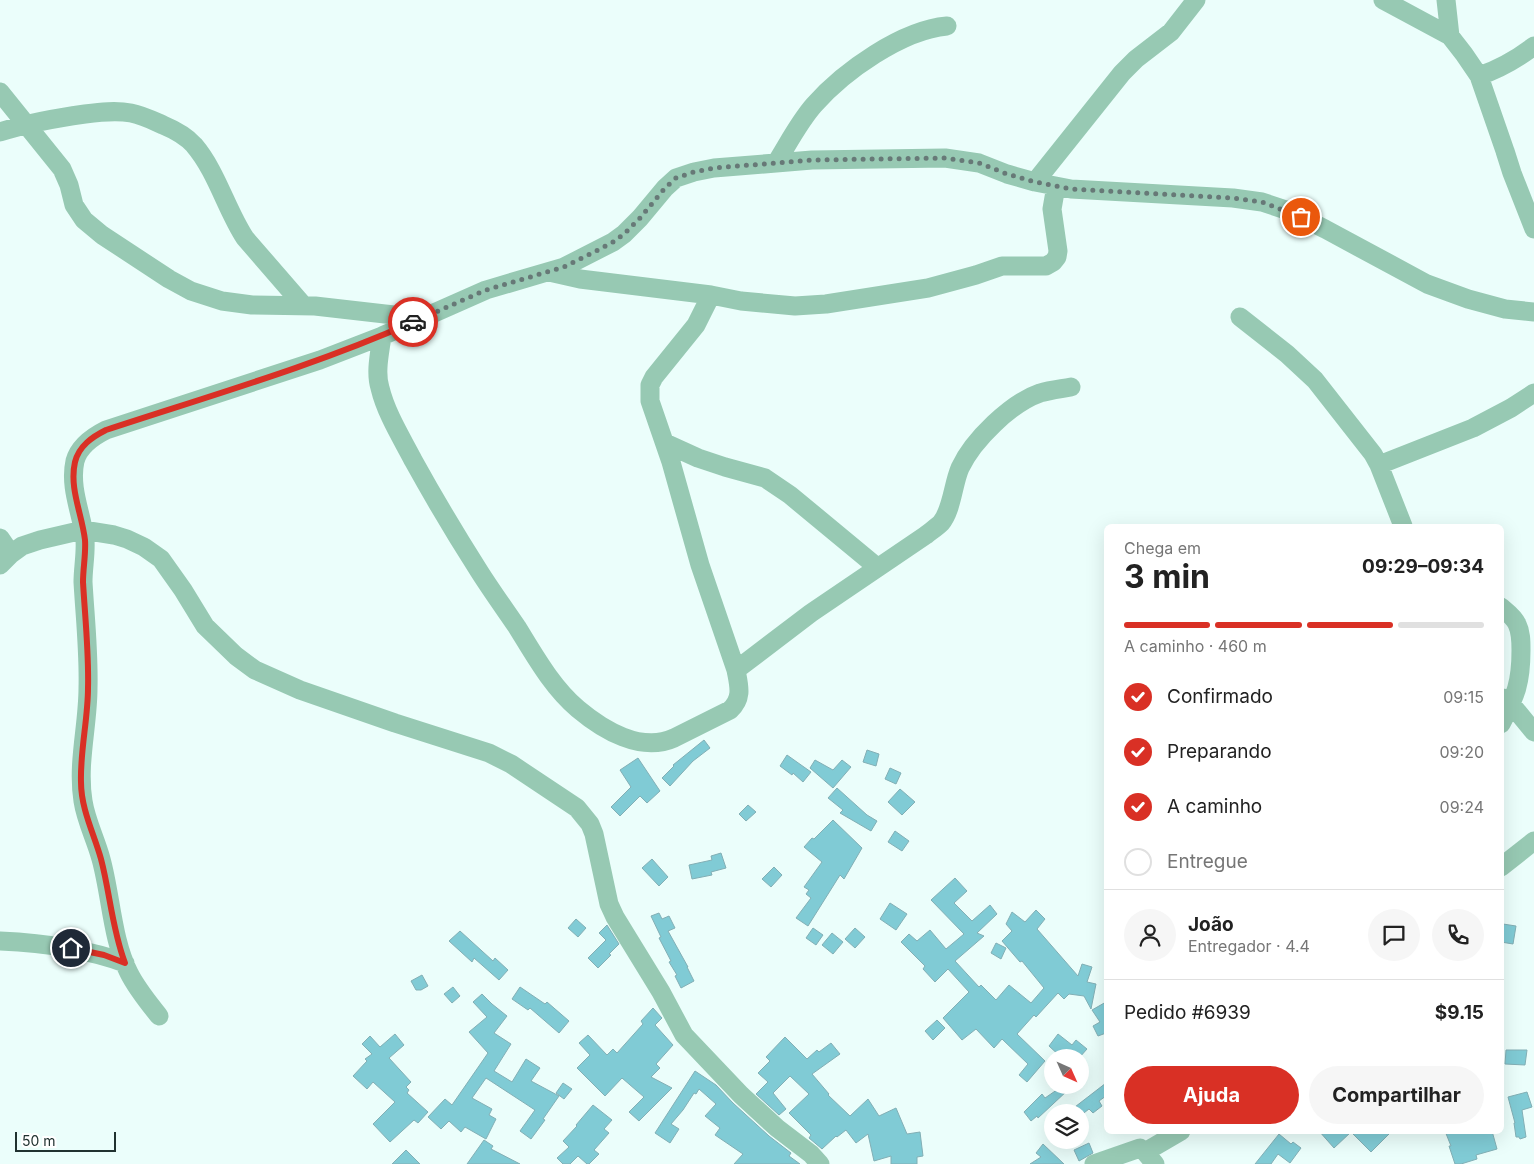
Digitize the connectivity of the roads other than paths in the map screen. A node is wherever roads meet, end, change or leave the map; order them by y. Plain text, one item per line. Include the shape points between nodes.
1 (1196, 0) edge
2 (1383, 0) edge
3 (1446, 0) edge
4 (947, 26) dead end
5 (1450, 36) junction
6 (1534, 46) edge
7 (1478, 76) junction
8 (0, 92) edge
9 (26, 124) junction
10 (0, 132) edge
11 (776, 163) junction
12 (1035, 182) junction
13 (1056, 186) junction
14 (1534, 229) edge
15 (547, 272) junction
16 (711, 296) junction
17 (303, 305) junction
18 (1534, 312) edge
19 (1240, 317) dead end
20 (421, 318) junction
21 (382, 336) junction
22 (1071, 387) dead end
23 (1534, 393) edge
24 (665, 443) junction
25 (1379, 465) junction
26 (1402, 524) edge
27 (82, 530) junction
28 (0, 538) edge
29 (6, 559) edge
30 (877, 567) junction
31 (1504, 609) edge
32 (736, 670) junction
33 (1506, 701) edge
34 (1534, 732) edge
35 (1534, 841) edge
36 (1504, 865) edge
37 (0, 941) edge
38 (125, 963) junction
39 (159, 1016) dead end
40 (1178, 1134) edge
41 (1150, 1158) edge
42 (820, 1164) edge
43 (1094, 1164) edge

1 - 12 street via 1172,32 1122,73
2 - 5 street
3 - 5 street
4 - 11 street via 935,27 898,41 850,72 814,106
5 - 7 street
6 - 7 street via 1517,58
7 - 14 street
8 - 9 street
9 - 10 street
9 - 17 street via 62,169 74,205 84,220 169,279 190,291 222,301 252,305
9 - 17 street via 108,111 130,112 179,132 203,157 245,238
11 - 12 street via 945,158 979,163
11 - 15 street via 714,168 676,178 613,242
12 - 13 street
13 - 16 street via 1052,209 1058,250 1057,257 1046,266 1002,266 944,285 826,304 795,306
13 - 18 street via 1262,202 1325,228 1427,284 1505,309
15 - 16 street via 580,280
15 - 20 street via 486,290
16 - 24 street via 696,325 650,385 650,400
17 - 20 street
19 - 25 street via 1315,380
20 - 21 street
21 - 27 street via 90,438 81,449 73,474
21 - 32 street via 379,386 397,429 479,572 550,678 576,708 598,725 620,736 644,743 666,742 736,704 739,688
22 - 30 street via 1051,390 1017,404 967,456 941,522
23 - 25 street via 1473,428
24 - 30 street via 698,458 765,478
24 - 32 street via 700,565
25 - 26 street
27 - 29 street via 22,546
27 - 38 street via 85,540 83,579 88,688 80,783
27 - 42 street via 127,538 153,552 183,590 205,626 255,670 300,690 489,753 577,808 594,834 609,904 615,917 684,1035 748,1101
28 - 29 street
30 - 32 street
31 - 33 street via 1517,623 1520,634 1520,680
33 - 34 street
35 - 36 street
37 - 38 street via 71,948
38 - 39 street via 141,993
40 - 41 street
41 - 43 street via 1140,1148

